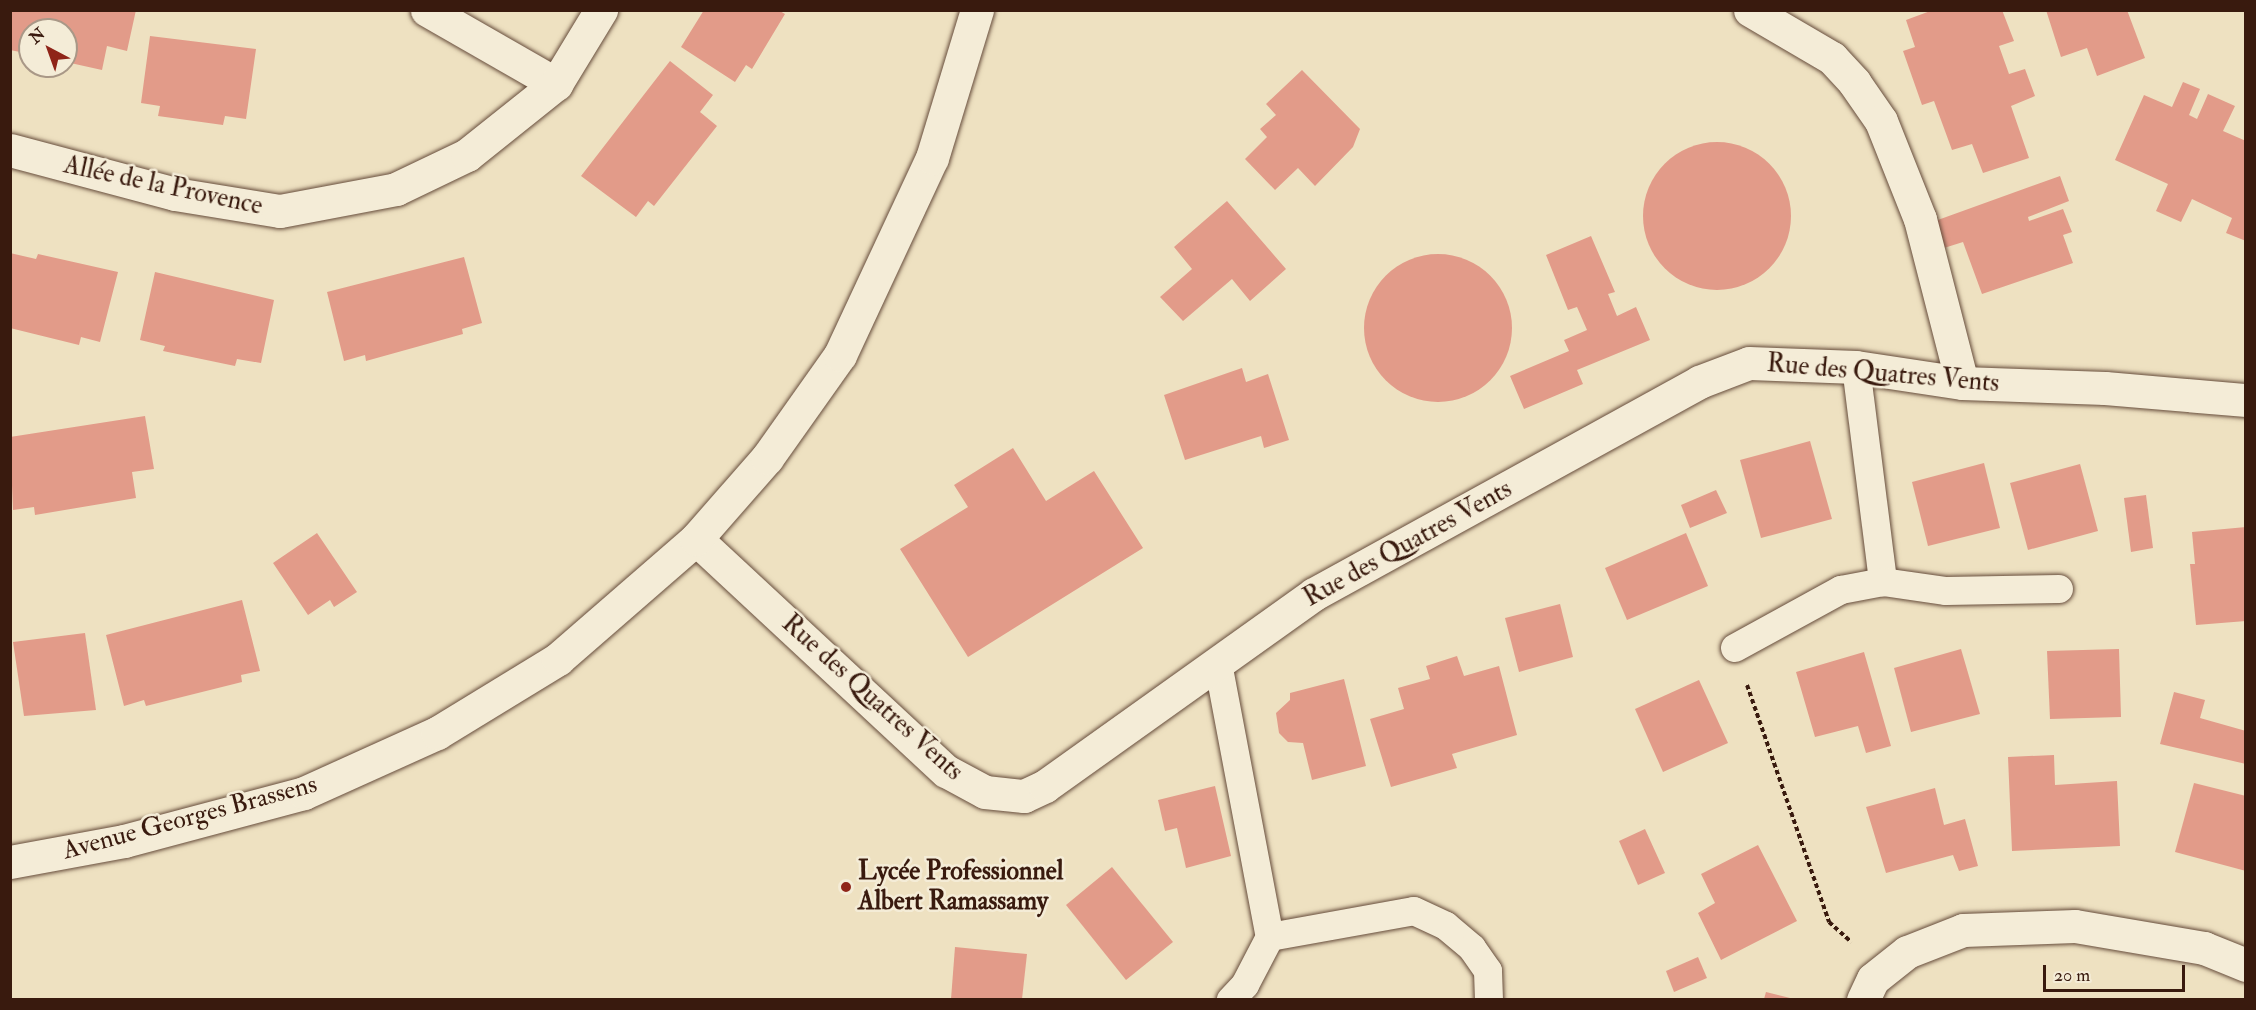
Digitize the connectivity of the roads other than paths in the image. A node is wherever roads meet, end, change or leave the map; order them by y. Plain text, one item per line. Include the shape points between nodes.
1 (427, 10) edge
2 (601, 10) edge
3 (977, 10) edge
4 (1750, 10) edge
5 (556, 84) junction
6 (10, 150) edge
7 (1856, 367) junction
8 (1962, 383) junction
9 (2246, 400) edge
10 (696, 539) junction
11 (1883, 582) junction
12 (2059, 589) dead end
13 (1734, 648) road end
14 (1218, 663) junction
15 (10, 862) edge
16 (1270, 937) junction
17 (2246, 965) edge
18 (1868, 989) edge
19 (1231, 999) edge
20 (1489, 999) edge

1 - 5 street
2 - 5 street, Allée de la Provence
3 - 10 street, Avenue Georges Brassens via 932,158 840,354 767,458
4 - 8 street via 1832,58 1881,121 1920,219
5 - 6 street, Allée de la Provence via 467,155 396,189 280,211 175,194
7 - 8 street, Rue des Quatres Vents
7 - 11 lane
7 - 14 street, Rue des Quatres Vents via 1749,363 1699,382 1314,594
8 - 9 street, Rue des Quatres Vents via 2105,388
10 - 14 street, Rue des Quatres Vents via 946,771 1003,797 1024,796 1045,786
10 - 15 street, Avenue Georges Brassens via 558,659 437,733 304,793 124,841
11 - 12 lane via 1946,591
11 - 13 lane via 1841,590
14 - 16 lane
16 - 19 lane via 1245,985
16 - 20 lane via 1414,911 1446,926 1472,948 1488,971
17 - 18 street via 2204,948 2075,926 1963,930 1907,952

